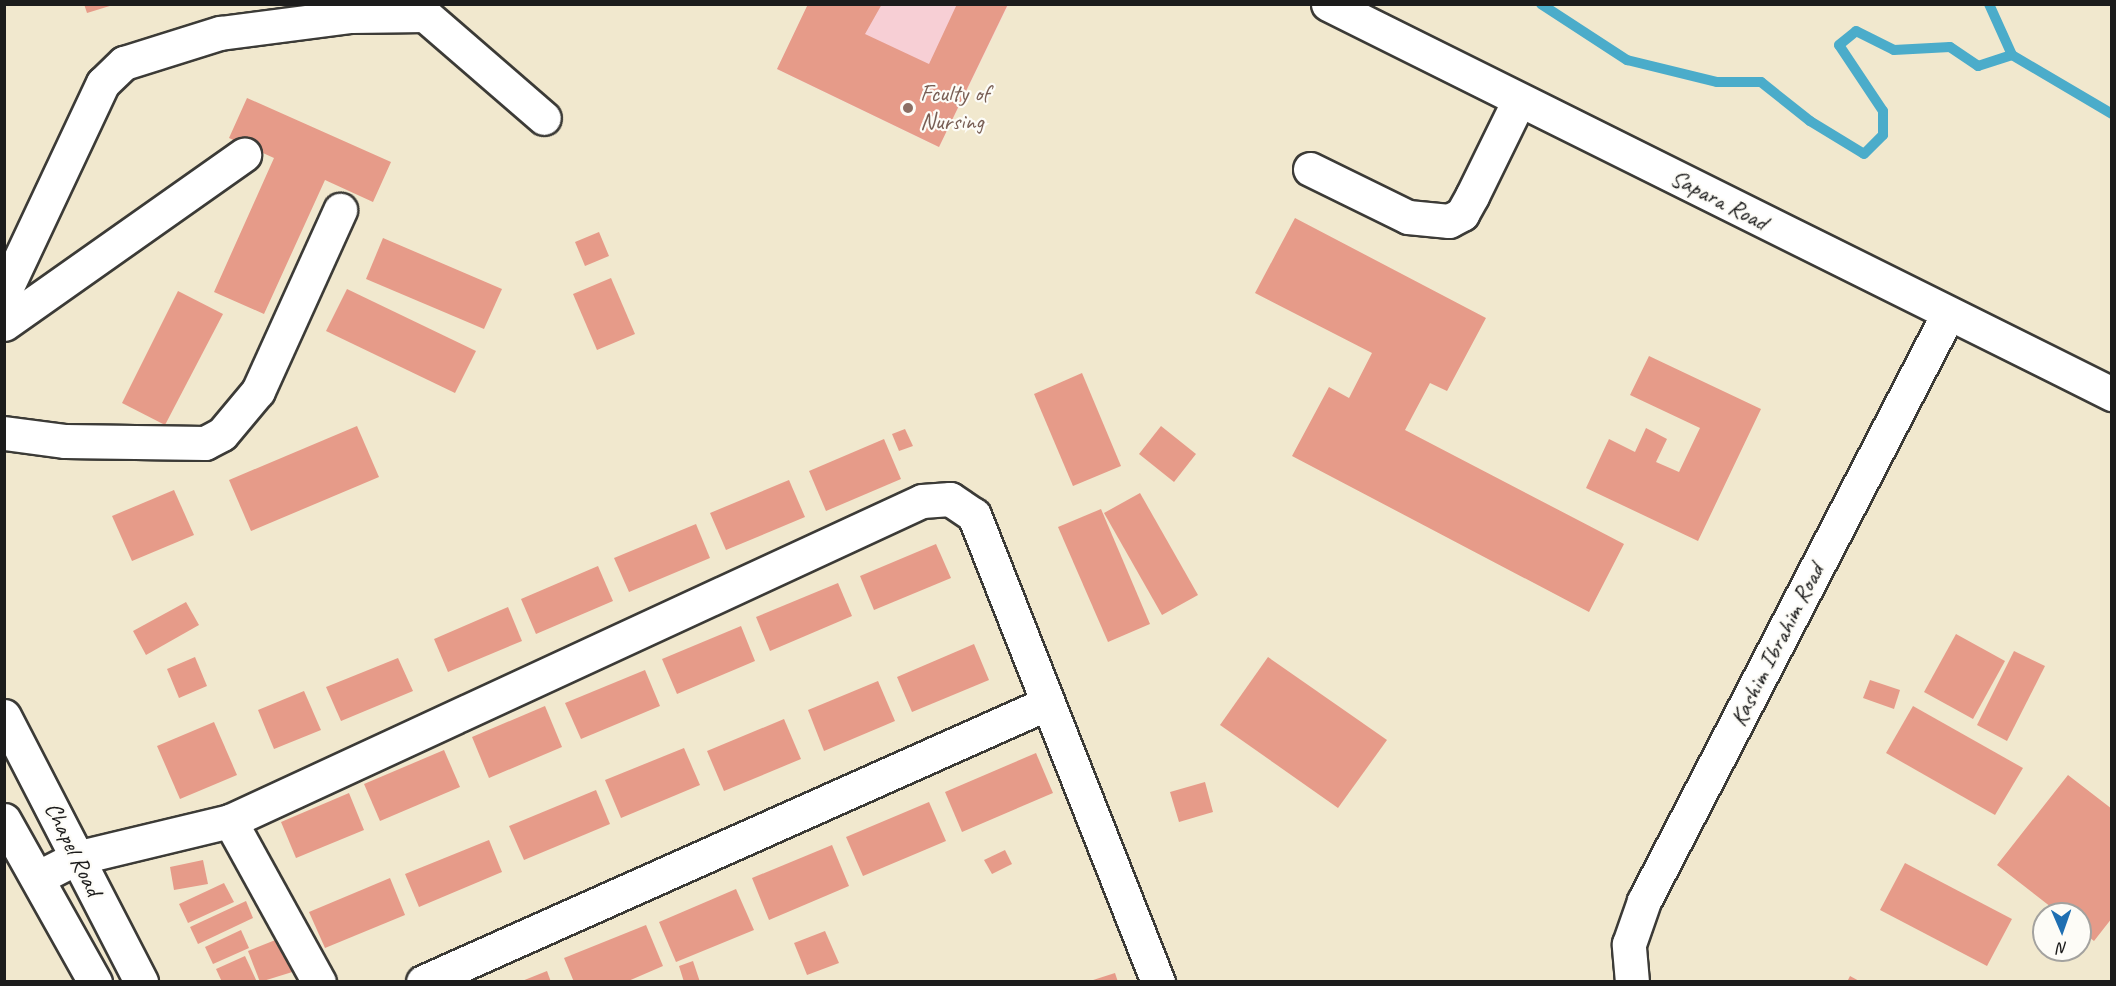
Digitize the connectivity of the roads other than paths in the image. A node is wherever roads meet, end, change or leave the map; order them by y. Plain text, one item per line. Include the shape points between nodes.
1 (1328, 4) edge
2 (1519, 100) junction
3 (544, 118) dead end
4 (244, 155) dead end
5 (1310, 169) dead end
6 (340, 210) dead end
7 (4, 293) edge
8 (1948, 314) junction
9 (4, 324) edge
10 (2112, 394) edge
11 (4, 433) edge
12 (1048, 703) junction
13 (4, 716) edge
14 (4, 820) edge
15 (230, 821) junction
16 (11, 854) edge
17 (76, 858) junction
18 (39, 877) junction
19 (94, 981) edge
20 (141, 981) edge
21 (319, 981) edge
22 (423, 981) edge
23 (1158, 981) edge
24 (1632, 981) edge

1 - 2 street, Sapara Road
2 - 5 street via 1462,214 1449,221 1408,217
2 - 8 street, Sapara Road
3 - 7 street via 425,15 351,16 220,33 124,63 103,83
4 - 9 street
6 - 11 street via 258,391 222,434 205,443 65,441
8 - 10 street, Sapara Road
8 - 24 street, Kashim Ibrahim Road via 1644,901 1629,944
12 - 15 street via 974,515 950,499 922,501
12 - 22 street
12 - 23 street
13 - 17 street, Chapel Road
14 - 16 street, Chapel Road
15 - 17 street
15 - 21 street
16 - 18 street, Chapel Road
17 - 18 street
17 - 20 street, Chapel Road
18 - 19 street, Chapel Road

